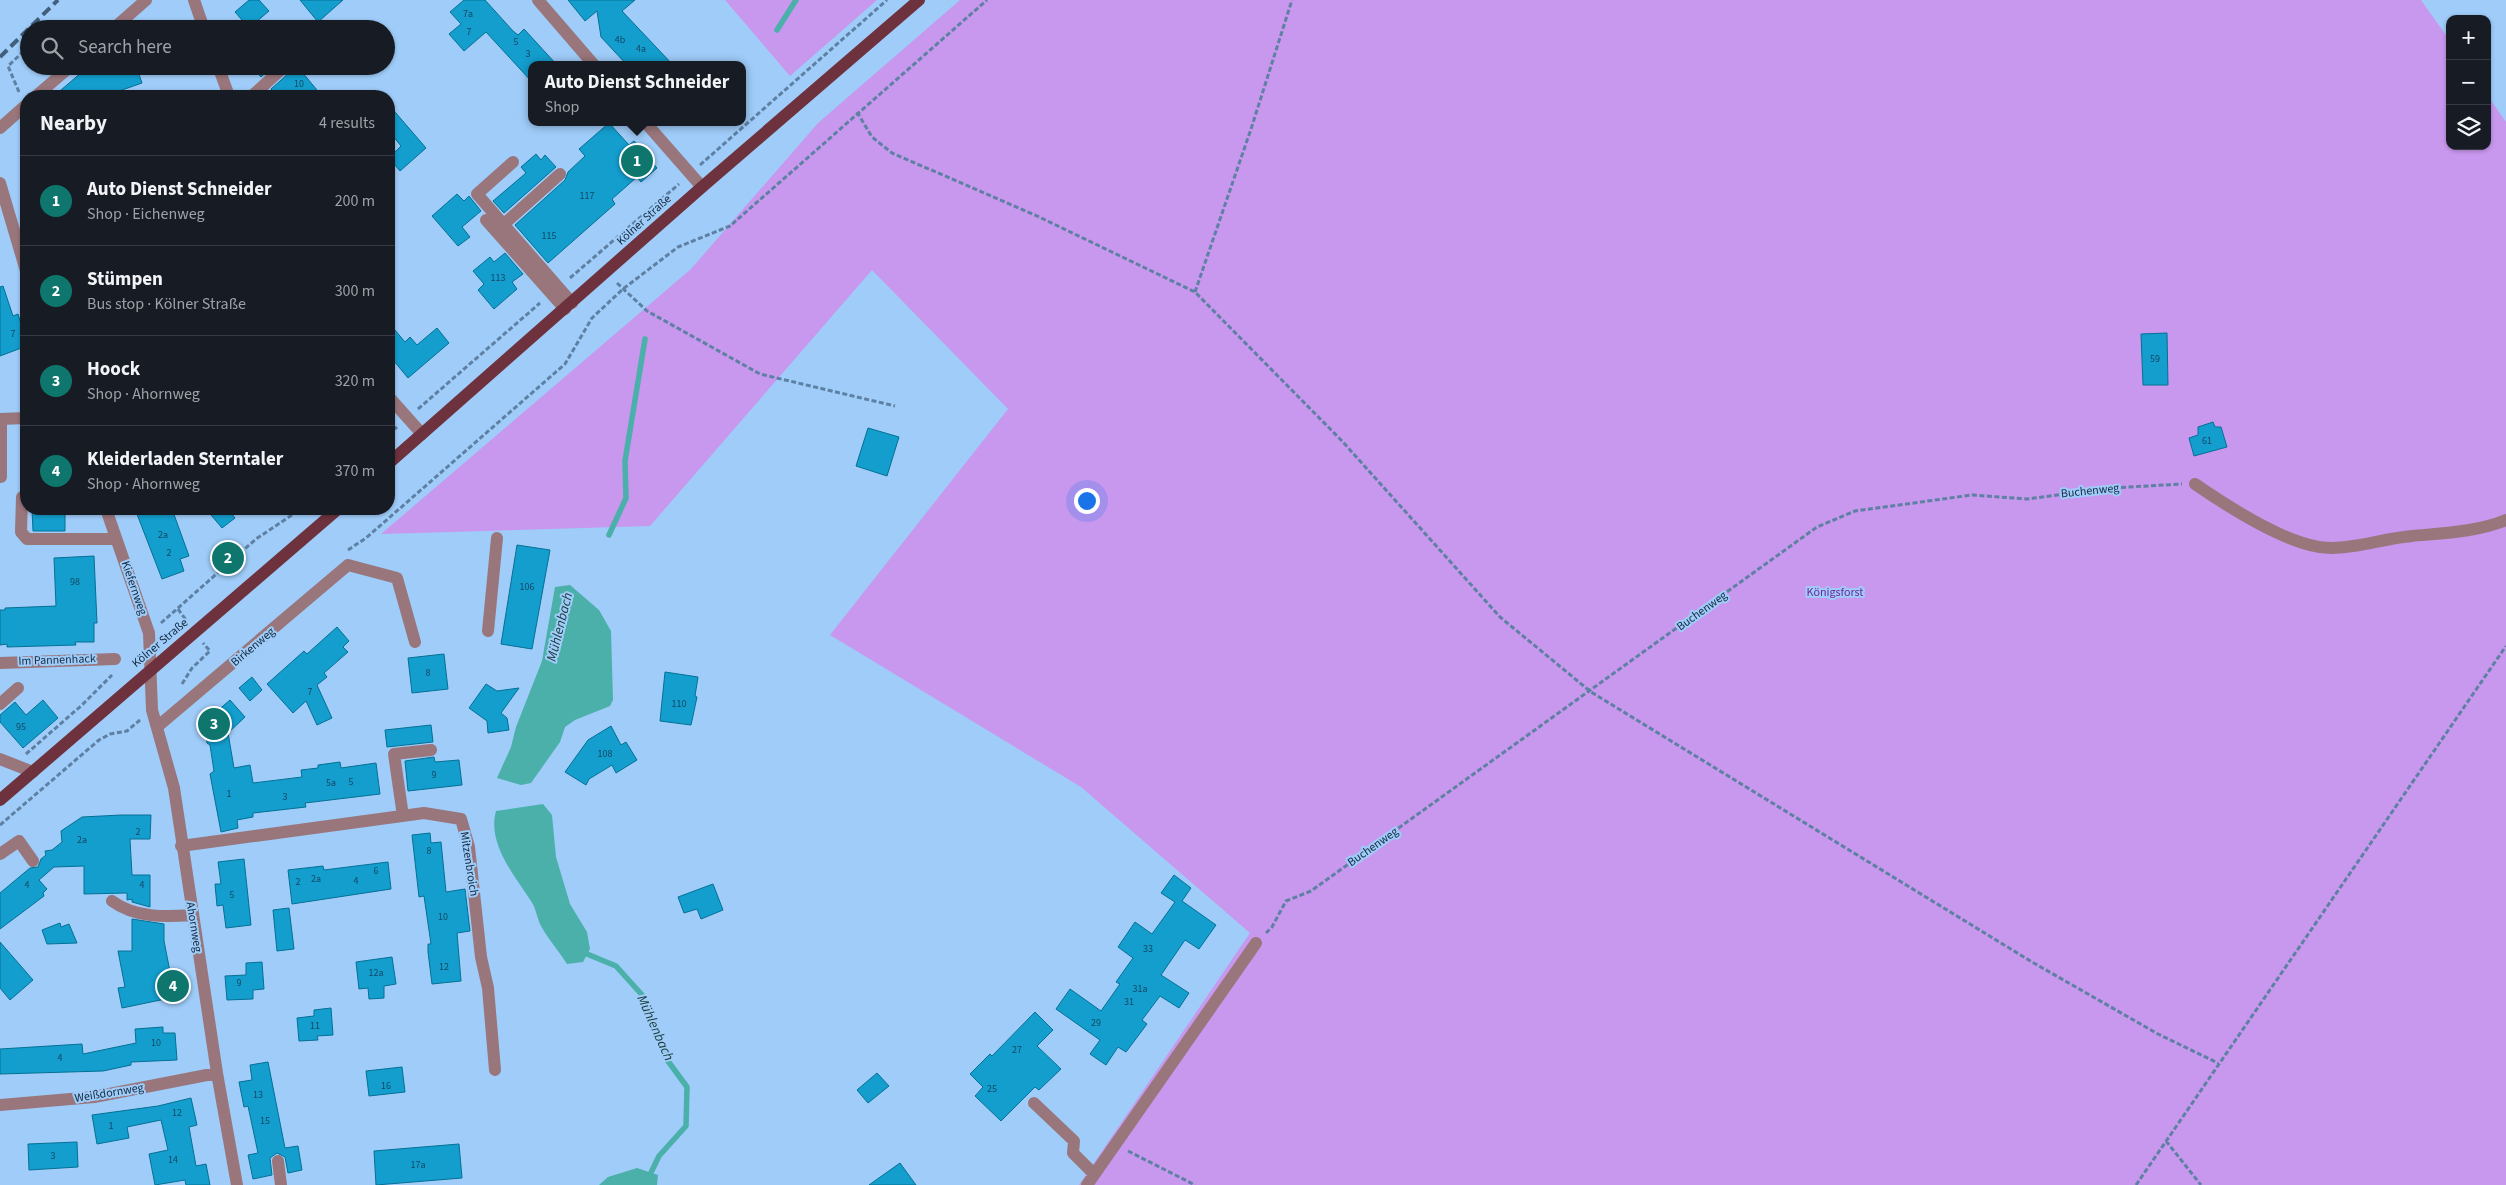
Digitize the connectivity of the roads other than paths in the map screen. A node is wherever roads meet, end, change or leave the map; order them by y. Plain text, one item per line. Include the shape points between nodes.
1 (146, 0) edge
2 (194, 0) edge
3 (538, 0) edge
4 (918, 0) edge
5 (123, 20) edge
6 (201, 20) edge
7 (591, 61) edge
8 (60, 75) edge
9 (221, 75) edge
10 (275, 75) edge
11 (43, 90) edge
12 (227, 90) edge
13 (259, 90) edge
14 (20, 111) edge
15 (648, 126) edge
16 (0, 128) edge
17 (513, 162) dead end
18 (560, 174) dead end
19 (0, 183) edge
20 (702, 187) junction
21 (486, 220) dead end
22 (503, 225) junction
23 (20, 251) edge
24 (555, 291) junction
25 (568, 306) junction
26 (395, 404) edge
27 (20, 418) edge
28 (0, 419) edge
29 (422, 434) junction
30 (395, 458) edge
31 (1, 476) edge
32 (2195, 484) road end
33 (21, 515) edge
34 (108, 515) edge
35 (331, 515) edge
36 (2506, 520) edge
37 (497, 538) dead end
38 (116, 539) junction
39 (488, 631) dead end
40 (415, 642) dead end
41 (115, 659) dead end
42 (0, 663) edge
43 (150, 669) junction
44 (18, 688) dead end
45 (0, 704) edge
46 (157, 727) junction
47 (431, 750) dead end
48 (0, 759) edge
49 (33, 772) junction
50 (0, 800) edge
51 (403, 816) junction
52 (182, 846) junction
53 (0, 854) edge
54 (33, 861) dead end
55 (112, 901) dead end
56 (192, 915) junction
57 (1256, 944) road end
58 (494, 1070) dead end
59 (217, 1073) junction
60 (0, 1104) edge
61 (1034, 1104) dead end
62 (278, 1161) dead end
63 (1090, 1180) edge
64 (237, 1185) edge
65 (281, 1185) edge

1 - 5 street
2 - 6 street
3 - 7 street
4 - 20 main road, Kölner Straße
8 - 11 street
9 - 12 street
10 - 13 street
14 - 16 street
15 - 20 street
17 - 22 street via 477,194
18 - 22 street
19 - 23 street
20 - 25 main road, Kölner Straße
21 - 24 street
22 - 24 street
24 - 25 street
25 - 29 main road, Kölner Straße
26 - 29 street
27 - 28 street
28 - 31 street
29 - 30 main road, Kölner Straße
32 - 36 street via 2271,529 2308,545 2332,548 2464,530
33 - 38 street via 21,532 27,539
34 - 38 street, Kiefernweg
35 - 43 main road, Kölner Straße
37 - 39 street
38 - 43 street, Kiefernweg via 149,634
40 - 46 street, Birkenweg via 397,578 347,561
41 - 42 street, Im Pannenhack
43 - 46 street, Ahornweg via 152,710
43 - 49 main road, Kölner Straße
44 - 45 street
46 - 52 street, Ahornweg via 174,788
47 - 51 street via 394,754
48 - 49 street
49 - 50 main road, Kölner Straße
51 - 52 street, Mitzenbroich
51 - 58 street, Mitzenbroich via 424,813 461,819 488,988
52 - 56 street, Ahornweg
53 - 54 street via 19,841
55 - 56 street via 122,909 159,917
56 - 59 street, Ahornweg
57 - 63 street
59 - 60 street, Weißdornweg via 94,1097
59 - 64 street, Ahornweg
61 - 63 street via 1074,1141 1074,1153
62 - 65 street

